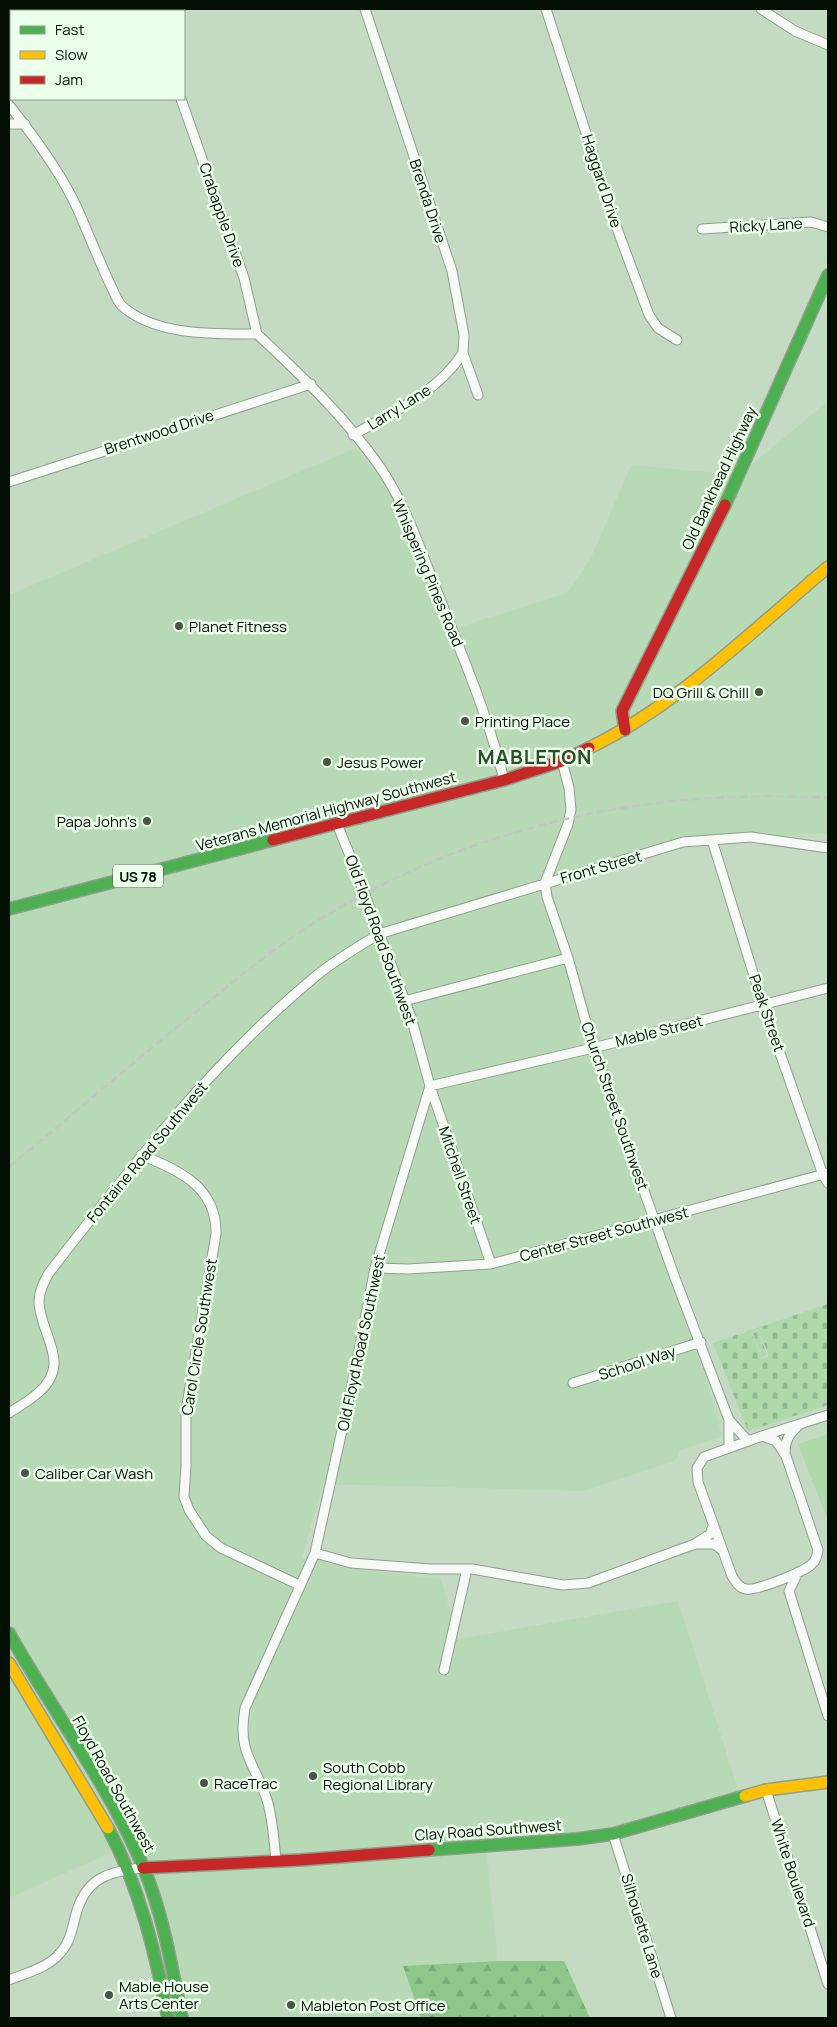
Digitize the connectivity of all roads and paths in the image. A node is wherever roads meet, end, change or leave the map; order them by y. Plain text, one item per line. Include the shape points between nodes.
1 (365, 9) edge
2 (546, 9) edge
3 (761, 9) edge
4 (828, 46) edge
5 (182, 100) edge
6 (9, 105) edge
7 (9, 124) edge
8 (25, 124) junction
9 (828, 227) edge
10 (702, 229) dead end
11 (828, 275) edge
12 (257, 334) junction
13 (677, 340) dead end
14 (463, 353) junction
15 (311, 384) junction
16 (478, 395) dead end
17 (353, 435) junction
18 (9, 482) edge
19 (828, 567) edge
20 (625, 730) junction
21 (562, 761) junction
22 (504, 780) junction
23 (337, 824) junction
24 (712, 840) junction
25 (828, 848) edge
26 (545, 883) junction
27 (9, 910) edge
28 (379, 934) junction
29 (568, 958) junction
30 (828, 988) edge
31 (404, 1001) junction
32 (763, 1005) junction
33 (593, 1048) junction
34 (430, 1086) junction
35 (142, 1155) junction
36 (826, 1174) edge
37 (828, 1183) edge
38 (655, 1220) junction
39 (491, 1264) junction
40 (375, 1268) junction
41 (701, 1342) junction
42 (573, 1383) dead end
43 (9, 1414) edge
44 (828, 1415) edge
45 (729, 1420) junction
46 (800, 1424) junction
47 (762, 1436) junction
48 (748, 1441) junction
49 (729, 1447) junction
50 (786, 1456) junction
51 (713, 1526) junction
52 (695, 1544) junction
53 (722, 1550) junction
54 (315, 1553) junction
55 (468, 1569) junction
56 (798, 1572) junction
57 (768, 1584) junction
58 (299, 1585) junction
59 (789, 1591) junction
60 (9, 1633) edge
61 (9, 1663) edge
62 (444, 1670) dead end
63 (828, 1713) edge
64 (828, 1782) edge
65 (766, 1790) junction
66 (613, 1834) junction
67 (276, 1861) junction
68 (143, 1868) junction
69 (128, 1869) junction
70 (9, 1980) edge
71 (828, 1982) edge
72 (168, 2018) edge
73 (182, 2018) edge
74 (671, 2018) edge

1 - 14 street, Brenda Drive via 452,272 464,335
2 - 13 street, Haggard Drive via 615,222 649,315 658,328
3 - 4 street via 795,31
5 - 12 street, Crabapple Drive via 244,278
6 - 8 street
7 - 8 street
8 - 12 street via 77,208 88,239 120,304 138,318 166,327
9 - 10 street, Ricky Lane via 811,222
11 - 20 main road, Old Bankhead Highway via 733,488 622,711
12 - 15 street, Whispering Pines Road
14 - 16 street, Brenda Drive
14 - 17 street, Larry Lane via 423,395
15 - 17 street, Whispering Pines Road
15 - 18 street, Brentwood Drive
17 - 22 street, Whispering Pines Road via 380,467 404,509 481,704
19 - 20 main road, Veterans Memorial Highway Southwest / US 78 via 688,685
20 - 21 main road, Veterans Memorial Highway Southwest / US 78
21 - 22 main road, Veterans Memorial Highway Southwest / US 78
21 - 26 street via 569,788 570,810 568,824
22 - 23 main road, Veterans Memorial Highway Southwest / US 78
23 - 27 main road, Veterans Memorial Highway Southwest / US 78
23 - 28 street, Old Floyd Road Southwest, bridge
24 - 25 street, Front Street via 751,837
24 - 26 street, Front Street via 683,842
24 - 32 street, Peak Street
26 - 28 street, Front Street
26 - 29 street, Church Street Southwest
28 - 31 street, Old Floyd Road Southwest
28 - 35 street, Fontaine Road Southwest via 317,975 236,1047
29 - 31 street
29 - 33 street, Church Street Southwest
30 - 32 street, Mable Street
31 - 34 street, Old Floyd Road Southwest
32 - 33 street, Mable Street
32 - 36 street, Peak Street
33 - 34 street, Mable Street
33 - 38 street, Church Street Southwest
34 - 39 street, Mitchell Street
34 - 40 street, Old Floyd Road Southwest
35 - 43 street, Fontaine Road Southwest via 43,1284 39,1303 54,1349 54,1368 39,1392
35 - 58 street, Carol Circle Southwest via 172,1167 191,1180 215,1214 216,1234 186,1411 184,1497 206,1536 221,1548
36 - 37 street, Peak Street
36 - 38 street, Center Street Southwest
38 - 39 street, Center Street Southwest
38 - 41 street, Church Street Southwest
39 - 40 street, Center Street Southwest
40 - 54 street, Old Floyd Road Southwest
41 - 42 street, School Way
41 - 45 street, Church Street Southwest
44 - 46 street
45 - 48 street
45 - 49 street, Church Street Southwest
46 - 47 street
46 - 50 street via 785,1444
47 - 48 street
47 - 50 street via 776,1441
48 - 49 street
49 - 51 street via 704,1456 697,1468 698,1482
50 - 56 street via 818,1550 814,1562
51 - 52 street via 710,1534
51 - 53 street
52 - 53 street via 714,1544
52 - 55 street via 588,1583 563,1585
53 - 57 street via 738,1585 746,1590
54 - 55 street via 367,1565
54 - 58 street, Old Floyd Road Southwest
55 - 62 street
56 - 57 street
56 - 59 street
57 - 59 street
58 - 67 street, Old Floyd Road Southwest via 245,1708 242,1726 244,1750 270,1812
59 - 63 street
60 - 68 main road, Floyd Road Southwest via 118,1815
61 - 69 main road, Floyd Road Southwest via 95,1805
64 - 65 main road, Clay Road Southwest
65 - 66 main road, Clay Road Southwest
65 - 71 street, White Boulevard
66 - 67 main road, Clay Road Southwest
66 - 74 street, Silhouette Lane
67 - 68 main road, Clay Road Southwest
68 - 69 street
68 - 73 main road, Floyd Road Southwest via 165,1939
69 - 70 street via 105,1875 85,1892 68,1941 60,1953 34,1970
69 - 72 main road, Floyd Road Southwest via 146,1922

